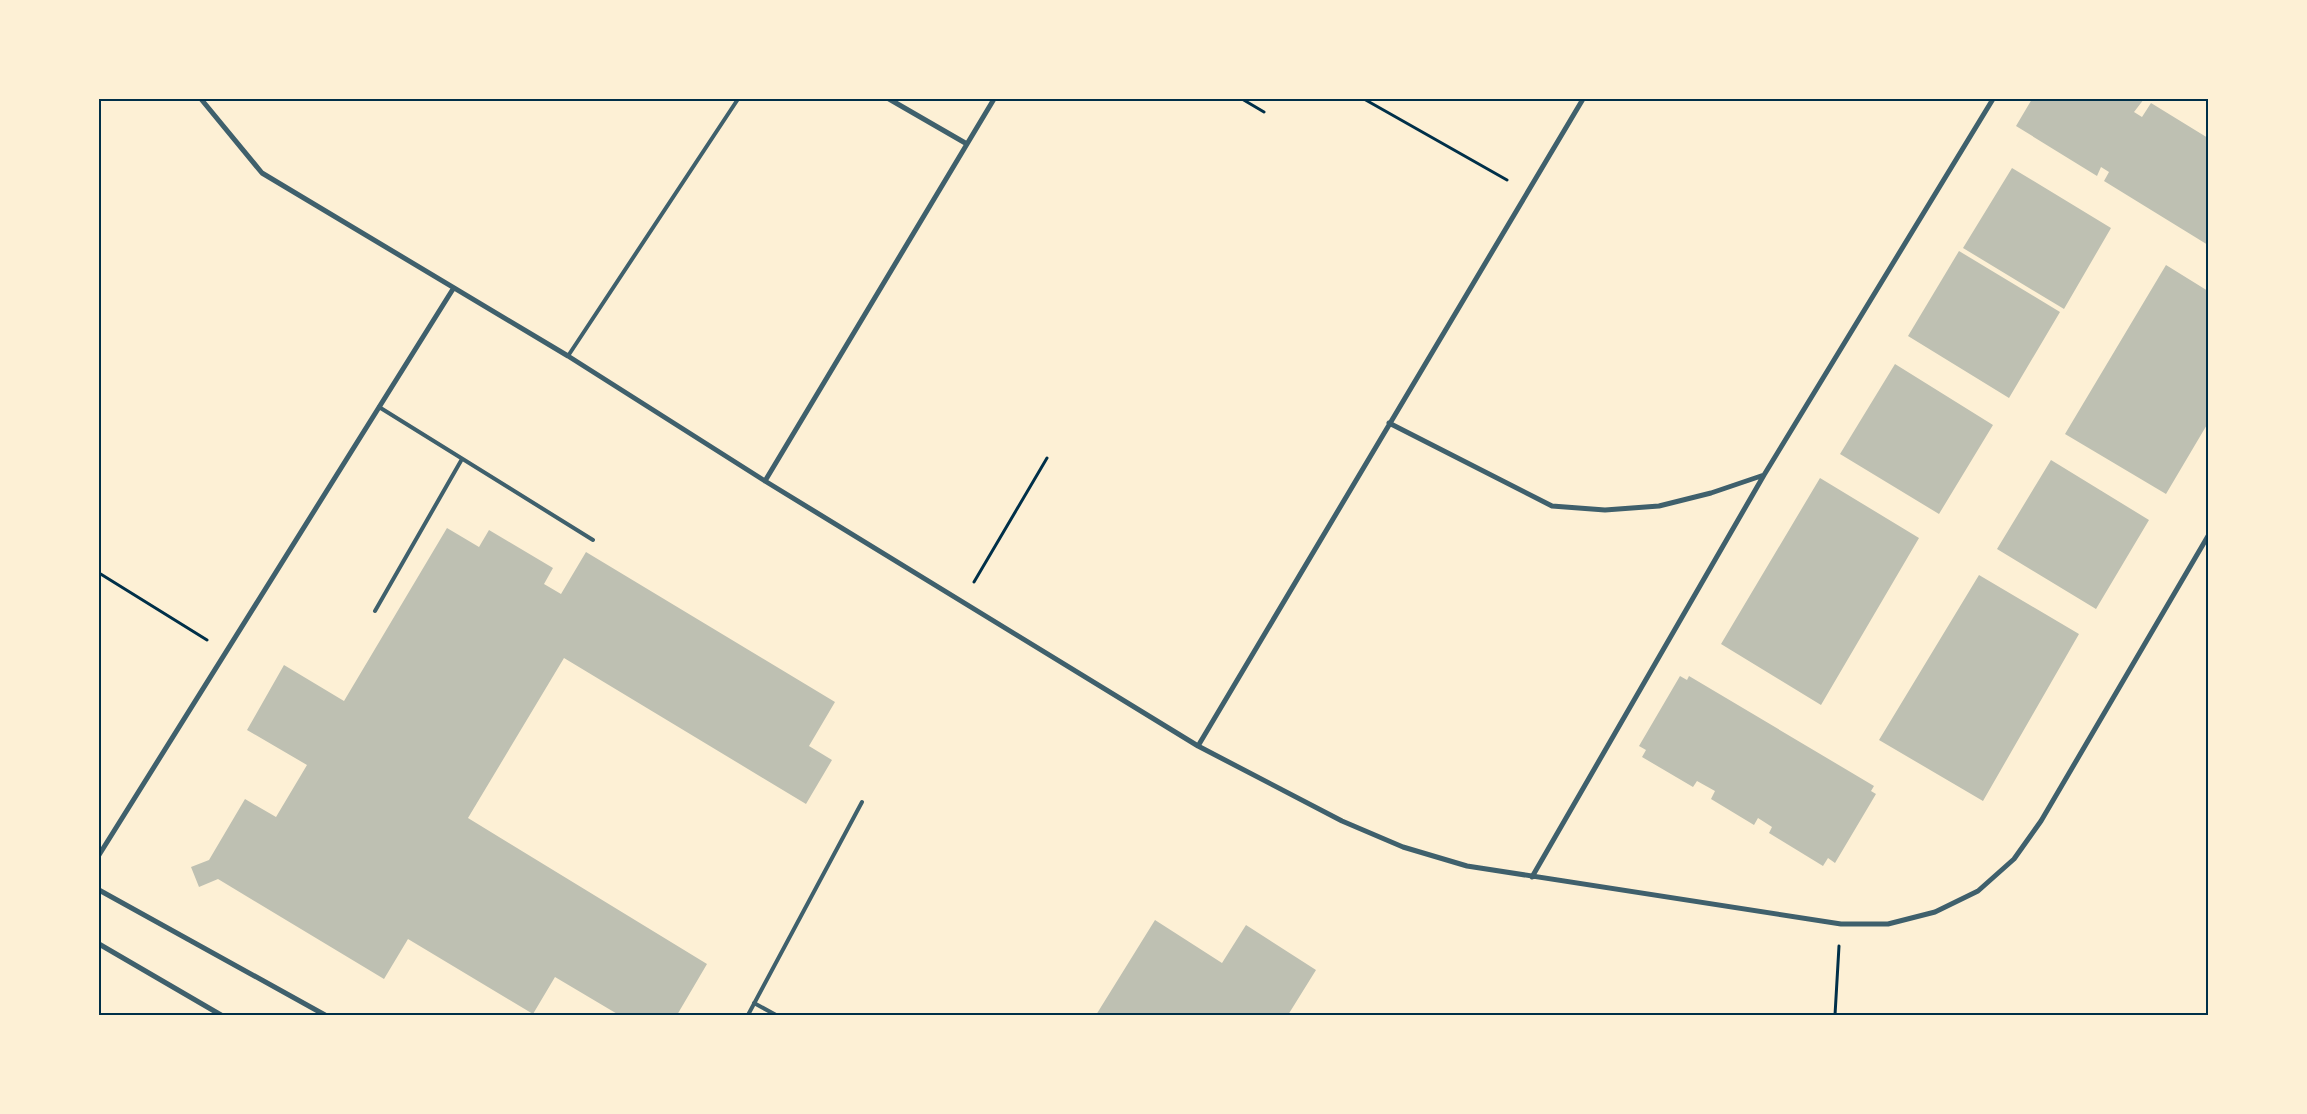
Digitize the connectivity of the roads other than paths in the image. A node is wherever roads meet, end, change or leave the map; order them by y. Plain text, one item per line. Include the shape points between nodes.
1 (201, 99) edge
2 (738, 99) edge
3 (889, 99) edge
4 (994, 99) edge
5 (1583, 99) edge
6 (1993, 99) edge
7 (967, 144) junction
8 (453, 289) junction
9 (568, 356) junction
10 (379, 407) junction
11 (1388, 423) junction
12 (462, 459) junction
13 (1764, 474) junction
14 (765, 481) junction
15 (2208, 536) edge
16 (592, 540) dead end
17 (375, 611) dead end
18 (1198, 746) junction
19 (862, 802) dead end
20 (99, 855) edge
21 (1532, 877) junction
22 (99, 890) edge
23 (99, 944) edge
24 (754, 1003) junction
25 (221, 1015) edge
26 (325, 1015) edge
27 (748, 1015) edge
28 (776, 1015) edge

1 - 8 street via 262,173
2 - 9 lane
3 - 7 street
4 - 7 street
5 - 11 street
6 - 13 street
7 - 14 street
8 - 9 street
8 - 10 street
9 - 14 street
10 - 12 lane
10 - 20 street
11 - 13 street via 1552,506 1605,510 1659,506 1711,493
11 - 18 street
12 - 16 lane
12 - 17 lane
13 - 21 street
14 - 18 street
15 - 21 street via 2041,821 2014,860 1978,891 1935,912 1888,924 1841,924
18 - 21 street via 1342,821 1403,847 1467,866
19 - 24 lane
22 - 26 street
23 - 25 street
24 - 27 lane
24 - 28 lane

